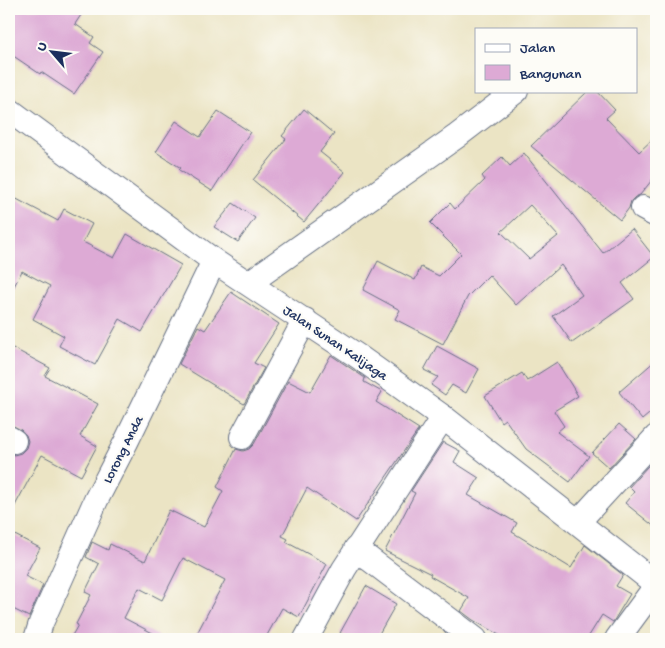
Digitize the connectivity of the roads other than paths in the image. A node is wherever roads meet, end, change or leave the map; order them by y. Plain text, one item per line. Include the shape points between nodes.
1 (515, 92) edge
2 (9, 110) edge
3 (214, 261) junction
4 (249, 283) junction
5 (305, 320) junction
6 (443, 416) junction
7 (242, 437) dead end
8 (656, 437) edge
9 (578, 522) junction
10 (356, 550) junction
11 (656, 585) edge
12 (36, 639) edge
13 (306, 639) edge
14 (474, 639) edge
15 (617, 639) edge

1 - 4 street
2 - 3 street, Jalan Sunan Kalijaga
3 - 4 street, Jalan Sunan Kalijaga
3 - 12 street, Lorong Anda via 96,500
4 - 5 street, Jalan Sunan Kalijaga
5 - 6 street, Jalan Sunan Kalijaga
5 - 7 street
6 - 9 street, Jalan Sunan Kalijaga
6 - 10 street
8 - 9 street
9 - 11 street, Jalan Sunan Kalijaga
10 - 13 street
10 - 14 street
11 - 15 street

